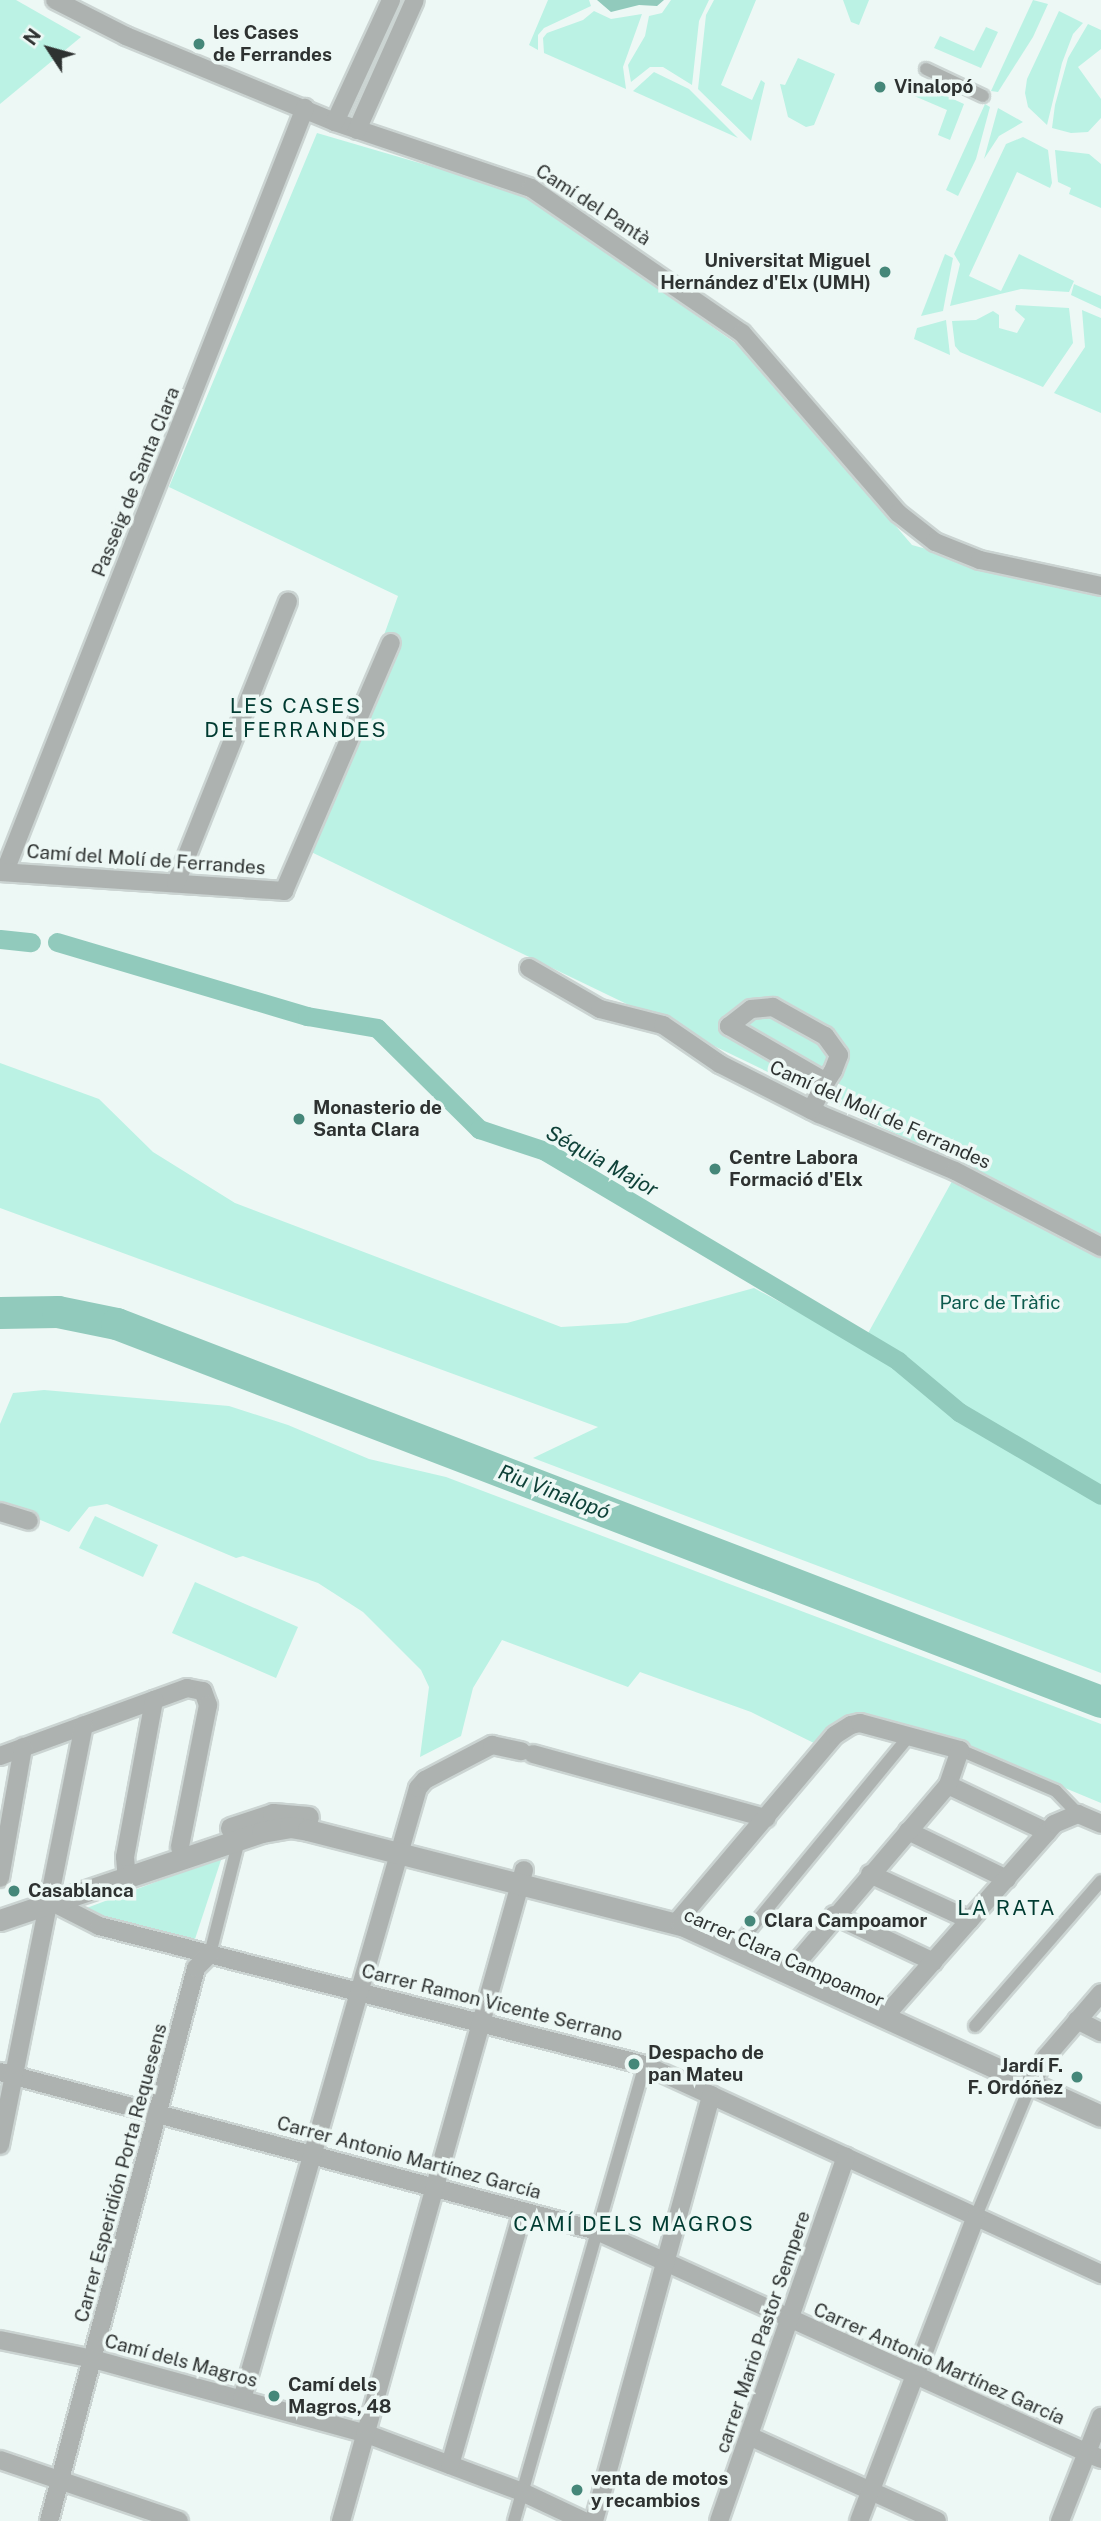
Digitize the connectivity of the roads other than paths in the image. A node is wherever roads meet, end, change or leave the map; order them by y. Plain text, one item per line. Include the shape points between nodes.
1 (55, 0) edge
2 (77, 0) edge
3 (391, 0) edge
4 (415, 0) edge
5 (97, 22) junction
6 (926, 69) dead end
7 (983, 96) dead end
8 (305, 108) junction
9 (335, 122) junction
10 (357, 130) junction
11 (1101, 586) edge
12 (288, 601) dead end
13 (391, 643) dead end
14 (2, 872) edge
15 (176, 883) junction
16 (529, 968) dead end
17 (827, 1082) junction
18 (811, 1110) junction
19 (1101, 1247) edge
20 (0, 1512) edge
21 (29, 1521) dead end
22 (154, 1700) junction
23 (84, 1725) junction
24 (909, 1736) junction
25 (23, 1747) junction
26 (960, 1750) junction
27 (0, 1756) edge
28 (948, 1786) junction
29 (1079, 1814) junction
30 (766, 1818) junction
31 (290, 1820) junction
32 (1101, 1824) edge
33 (908, 1831) junction
34 (1048, 1832) junction
35 (239, 1840) junction
36 (180, 1847) junction
37 (400, 1847) junction
38 (125, 1874) junction
39 (870, 1874) junction
40 (522, 1877) junction
41 (0, 1878) edge
42 (1007, 1879) junction
43 (1101, 1881) edge
44 (50, 1901) junction
45 (834, 1915) junction
46 (681, 1918) junction
47 (0, 1920) edge
48 (970, 1920) junction
49 (744, 1937) junction
50 (210, 1954) junction
51 (934, 1962) junction
52 (791, 1966) junction
53 (357, 1990) junction
54 (1101, 1993) edge
55 (890, 2012) junction
56 (1077, 2020) junction
57 (482, 2022) junction
58 (975, 2026) dead end
59 (1101, 2032) edge
60 (645, 2064) junction
61 (7, 2074) edge
62 (1034, 2078) junction
63 (711, 2095) junction
64 (1101, 2102) edge
65 (160, 2115) junction
66 (1101, 2116) edge
67 (0, 2145) edge
68 (311, 2153) junction
69 (846, 2157) junction
70 (434, 2186) junction
71 (523, 2211) junction
72 (976, 2216) junction
73 (597, 2231) junction
74 (663, 2261) junction
75 (1101, 2274) edge
76 (789, 2319) junction
77 (0, 2340) edge
78 (93, 2359) junction
79 (915, 2376) junction
80 (242, 2399) junction
81 (1101, 2417) edge
82 (366, 2434) junction
83 (749, 2436) junction
84 (1094, 2456) edge
85 (0, 2460) edge
86 (450, 2465) junction
87 (60, 2481) junction
88 (871, 2491) junction
89 (522, 2492) junction
90 (49, 2521) edge
91 (179, 2521) edge
92 (341, 2521) edge
93 (514, 2521) edge
94 (584, 2521) edge
95 (594, 2521) edge
96 (719, 2521) edge
97 (859, 2521) edge
98 (937, 2521) edge
99 (1060, 2521) edge

1 - 5 street, Camí del Pantà
2 - 5 street, Camí del Pantà
3 - 9 street
4 - 10 street
5 - 8 street, Camí del Pantà
6 - 7 street
8 - 9 street, Camí del Pantà
8 - 14 street, Passeig de Santa Clara
9 - 10 street, Camí del Pantà
10 - 11 street, Camí del Pantà via 531,188 611,240 742,334 898,513 935,542 980,560
12 - 15 street
13 - 15 street, Camí del Molí de Ferrandes via 284,891
14 - 15 street, Camí del Molí de Ferrandes
16 - 18 street, Camí del Molí de Ferrandes via 600,1009 663,1025 720,1064
17 - 17 street via 839,1055 825,1036 773,1007 751,1009 729,1026
17 - 18 street
18 - 19 street, Camí del Molí de Ferrandes via 956,1171
20 - 21 street
22 - 23 street
22 - 36 street via 187,1688 204,1691 208,1705
22 - 38 street
23 - 25 street
23 - 44 street
24 - 26 street
24 - 30 street via 860,1723 835,1735
24 - 49 street
25 - 27 street
25 - 41 street
26 - 28 street
26 - 29 street via 1056,1791
28 - 33 street
28 - 34 street
29 - 32 street
29 - 34 street
30 - 37 street via 492,1745 425,1780 418,1788
30 - 46 street
31 - 35 street
31 - 36 street via 258,1818
31 - 37 street, carrer Clara Campoamor
33 - 39 street
33 - 42 street
34 - 42 street
35 - 38 street
35 - 50 street, Carrer Esperidión Porta Requesens
36 - 38 street
37 - 40 street, carrer Clara Campoamor
37 - 53 street
38 - 44 street
39 - 45 street
39 - 48 street
40 - 46 street, carrer Clara Campoamor
40 - 57 street
42 - 48 street
43 - 58 street
44 - 47 street
44 - 50 street, Carrer Ramon Vicente Serrano via 99,1926
44 - 61 street
45 - 51 street
45 - 52 street
46 - 49 street, carrer Clara Campoamor
46 - 52 street, carrer Clara Campoamor
48 - 51 street
49 - 52 street, carrer Clara Campoamor
50 - 53 street, Carrer Ramon Vicente Serrano
50 - 65 street, Carrer Esperidión Porta Requesens via 196,1968
51 - 55 street
52 - 55 street, carrer Clara Campoamor
53 - 57 street, Carrer Ramon Vicente Serrano
53 - 68 street
54 - 56 street
55 - 62 street, carrer Clara Campoamor
56 - 59 street
56 - 62 street
57 - 60 street, Carrer Ramon Vicente Serrano
57 - 70 street
60 - 63 street, Carrer Ramon Vicente Serrano
60 - 73 street
61 - 65 street, Carrer Antonio Martínez García
61 - 67 street
62 - 64 street, carrer Clara Campoamor
62 - 66 street, carrer Clara Campoamor
62 - 72 street
63 - 69 street, Carrer Ramon Vicente Serrano
63 - 74 street
65 - 68 street, Carrer Antonio Martínez García
65 - 78 street, Carrer Esperidión Porta Requesens
68 - 70 street, Carrer Antonio Martínez García
68 - 80 street
69 - 72 street, Carrer Ramon Vicente Serrano
69 - 76 street, carrer Mario Pastor Sempere
70 - 71 street, Carrer Antonio Martínez García
70 - 82 street
71 - 73 street, Carrer Antonio Martínez García
71 - 86 street
72 - 75 street, Carrer Ramon Vicente Serrano
72 - 79 street
73 - 74 street, Carrer Antonio Martínez García
73 - 89 street
74 - 76 street, Carrer Antonio Martínez García
74 - 95 street
76 - 79 street, Carrer Antonio Martínez García
76 - 83 street, carrer Mario Pastor Sempere
77 - 78 street, Camí dels Magros
78 - 80 street, Camí dels Magros
78 - 87 street, Carrer Esperidión Porta Requesens
79 - 84 street, Carrer Antonio Martínez García
79 - 88 street
80 - 82 street, Camí dels Magros
81 - 84 street
82 - 86 street, Camí dels Magros
82 - 92 street
83 - 88 street
83 - 96 street, carrer Mario Pastor Sempere
84 - 99 street
85 - 87 street
86 - 89 street, Camí dels Magros
87 - 90 street, Carrer Esperidión Porta Requesens
87 - 91 street
88 - 97 street
88 - 98 street
89 - 93 street
89 - 94 street, Camí dels Magros

